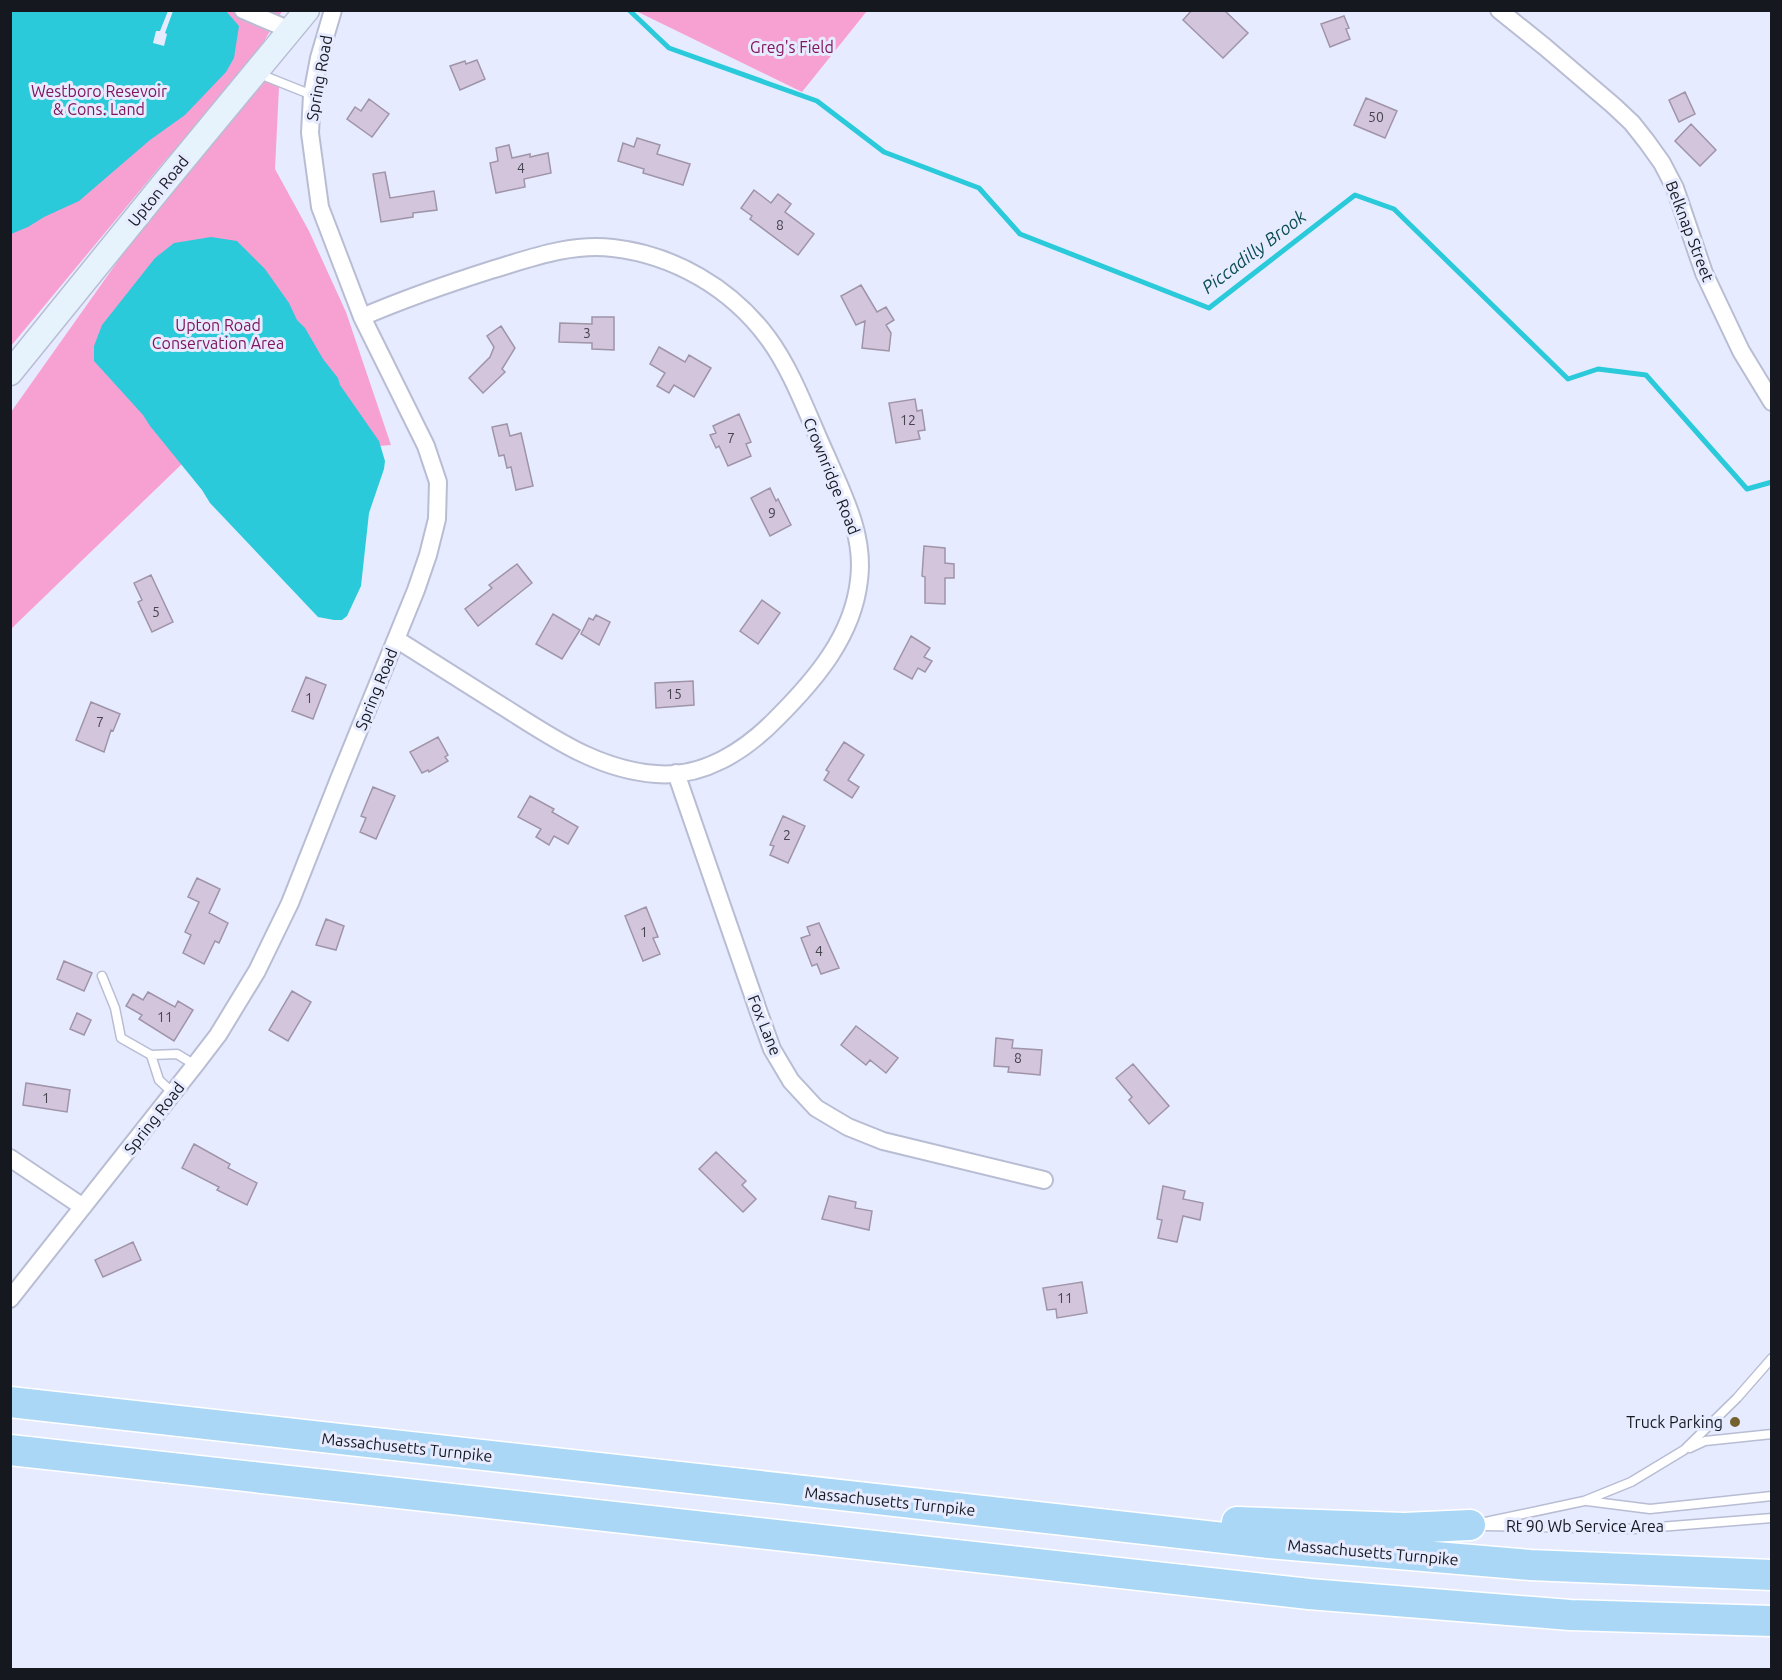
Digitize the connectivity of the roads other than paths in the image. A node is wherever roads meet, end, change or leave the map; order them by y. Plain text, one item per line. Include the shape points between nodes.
1 (243, 10) edge
2 (307, 10) edge
3 (333, 10) edge
4 (1499, 10) edge
5 (290, 30) junction
6 (256, 72) junction
7 (312, 95) junction
8 (362, 316) junction
9 (10, 373) edge
10 (1772, 402) edge
11 (396, 639) junction
12 (676, 773) junction
13 (102, 976) dead end
14 (151, 1055) junction
15 (195, 1065) junction
16 (173, 1094) junction
17 (10, 1158) edge
18 (1044, 1180) dead end
19 (83, 1207) junction
20 (10, 1299) edge
21 (1772, 1358) edge
22 (10, 1402) edge
23 (1772, 1434) edge
24 (10, 1450) edge
25 (1684, 1450) junction
26 (1772, 1496) edge
27 (1584, 1501) junction
28 (1772, 1518) edge
29 (1077, 1522) junction
30 (1470, 1526) junction
31 (1772, 1575) edge
32 (1772, 1621) edge

1 - 5 street
2 - 5 main road, Upton Road
3 - 7 street, Spring Road
4 - 10 street, Belknap Street via 1614,106 1652,149 1675,188 1704,273 1741,351
5 - 6 main road, Upton Road
6 - 7 lane
6 - 9 main road, Upton Road
7 - 8 street, Spring Road via 310,133 320,207
8 - 11 street, Spring Road via 426,446 438,482 437,519 428,555
8 - 12 street, Crownridge Road via 536,256 573,248 610,248 647,254 682,267 715,286 768,338 787,370 848,507 860,543 859,580 851,616 835,650 787,708 761,735 730,756 696,771
11 - 12 street, Crownridge Road via 587,756 622,770
11 - 15 street, Spring Road via 290,903 257,971
12 - 18 street, Fox Lane via 772,1048 797,1088 816,1108 848,1127
13 - 14 lane via 115,1008 121,1038
14 - 15 lane via 177,1054
14 - 16 lane via 159,1080
15 - 16 street, Spring Road
16 - 19 street, Spring Road
17 - 19 street
19 - 20 street, Spring Road
21 - 25 lane
22 - 29 highway, Massachusetts Turnpike
23 - 25 lane via 1705,1441
24 - 32 highway via 1309,1594 1560,1614
25 - 27 lane via 1632,1482
26 - 27 lane via 1650,1509
27 - 30 lane
28 - 30 lane, Rt 90 Wb Service Area via 1634,1530
29 - 30 highway
29 - 31 highway, Massachusetts Turnpike via 1519,1564

